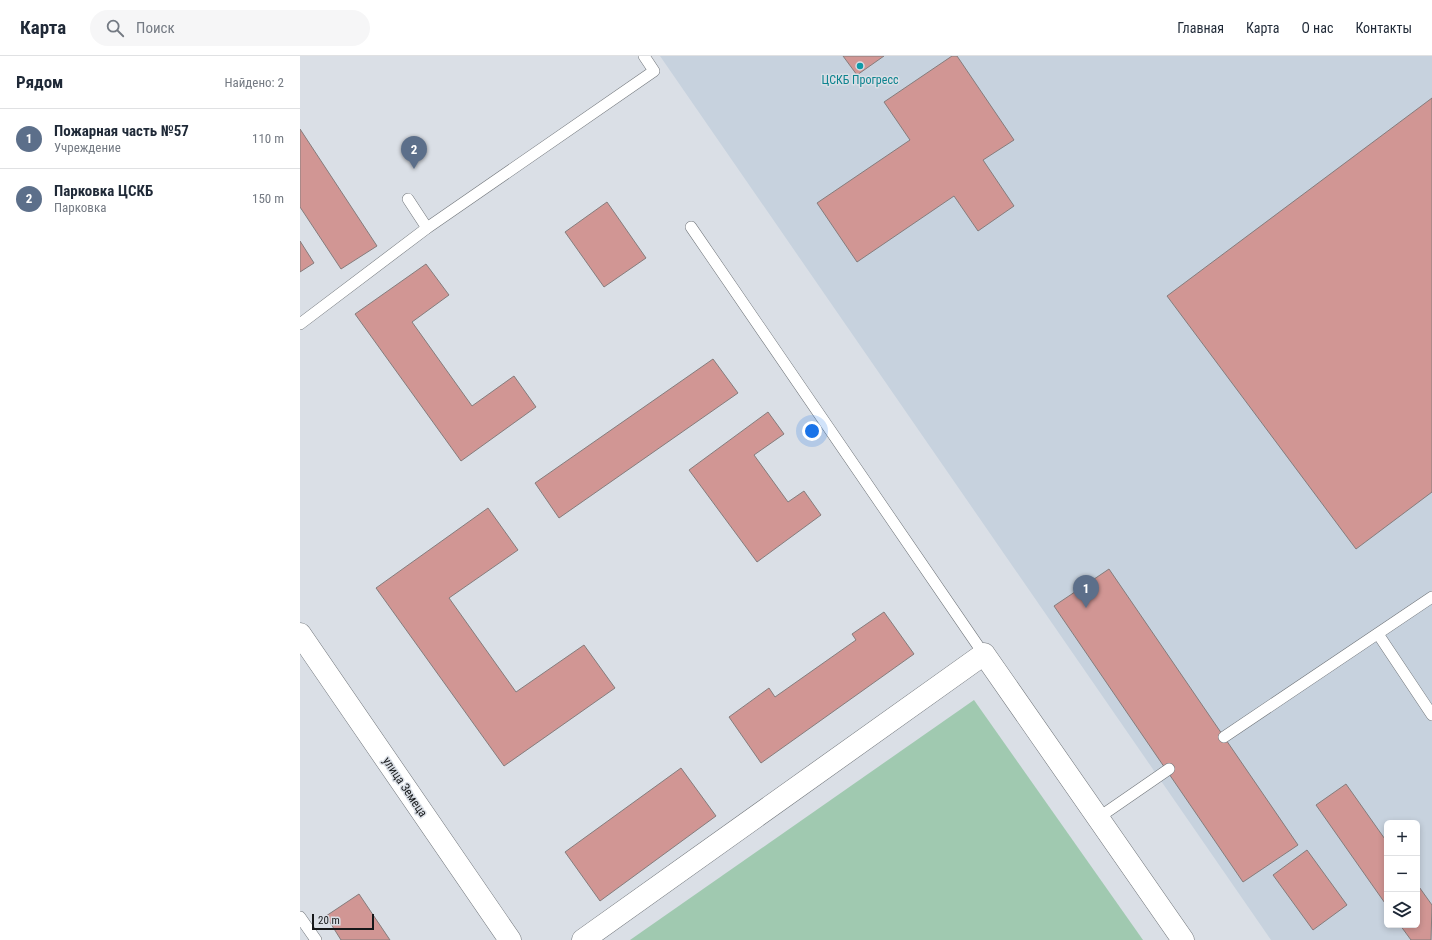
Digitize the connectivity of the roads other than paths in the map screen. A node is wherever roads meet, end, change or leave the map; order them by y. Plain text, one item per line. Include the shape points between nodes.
1 (644, 56) edge
2 (408, 199) dead end
3 (691, 227) dead end
4 (427, 228) junction
5 (300, 324) edge
6 (1432, 597) edge
7 (300, 634) edge
8 (1378, 634) junction
9 (985, 656) junction
10 (1432, 715) edge
11 (1224, 737) dead end
12 (1169, 769) dead end
13 (1098, 818) junction
14 (300, 917) edge
15 (316, 940) edge
16 (510, 940) edge
17 (583, 940) edge
18 (1183, 940) edge

1 - 4 lane via 654,71
2 - 4 lane
3 - 9 lane
4 - 5 lane
6 - 8 lane
7 - 16 street, улица Земеца
8 - 10 lane
8 - 11 lane
9 - 13 street
9 - 17 street via 984,654
12 - 13 lane
13 - 18 street
14 - 15 lane

